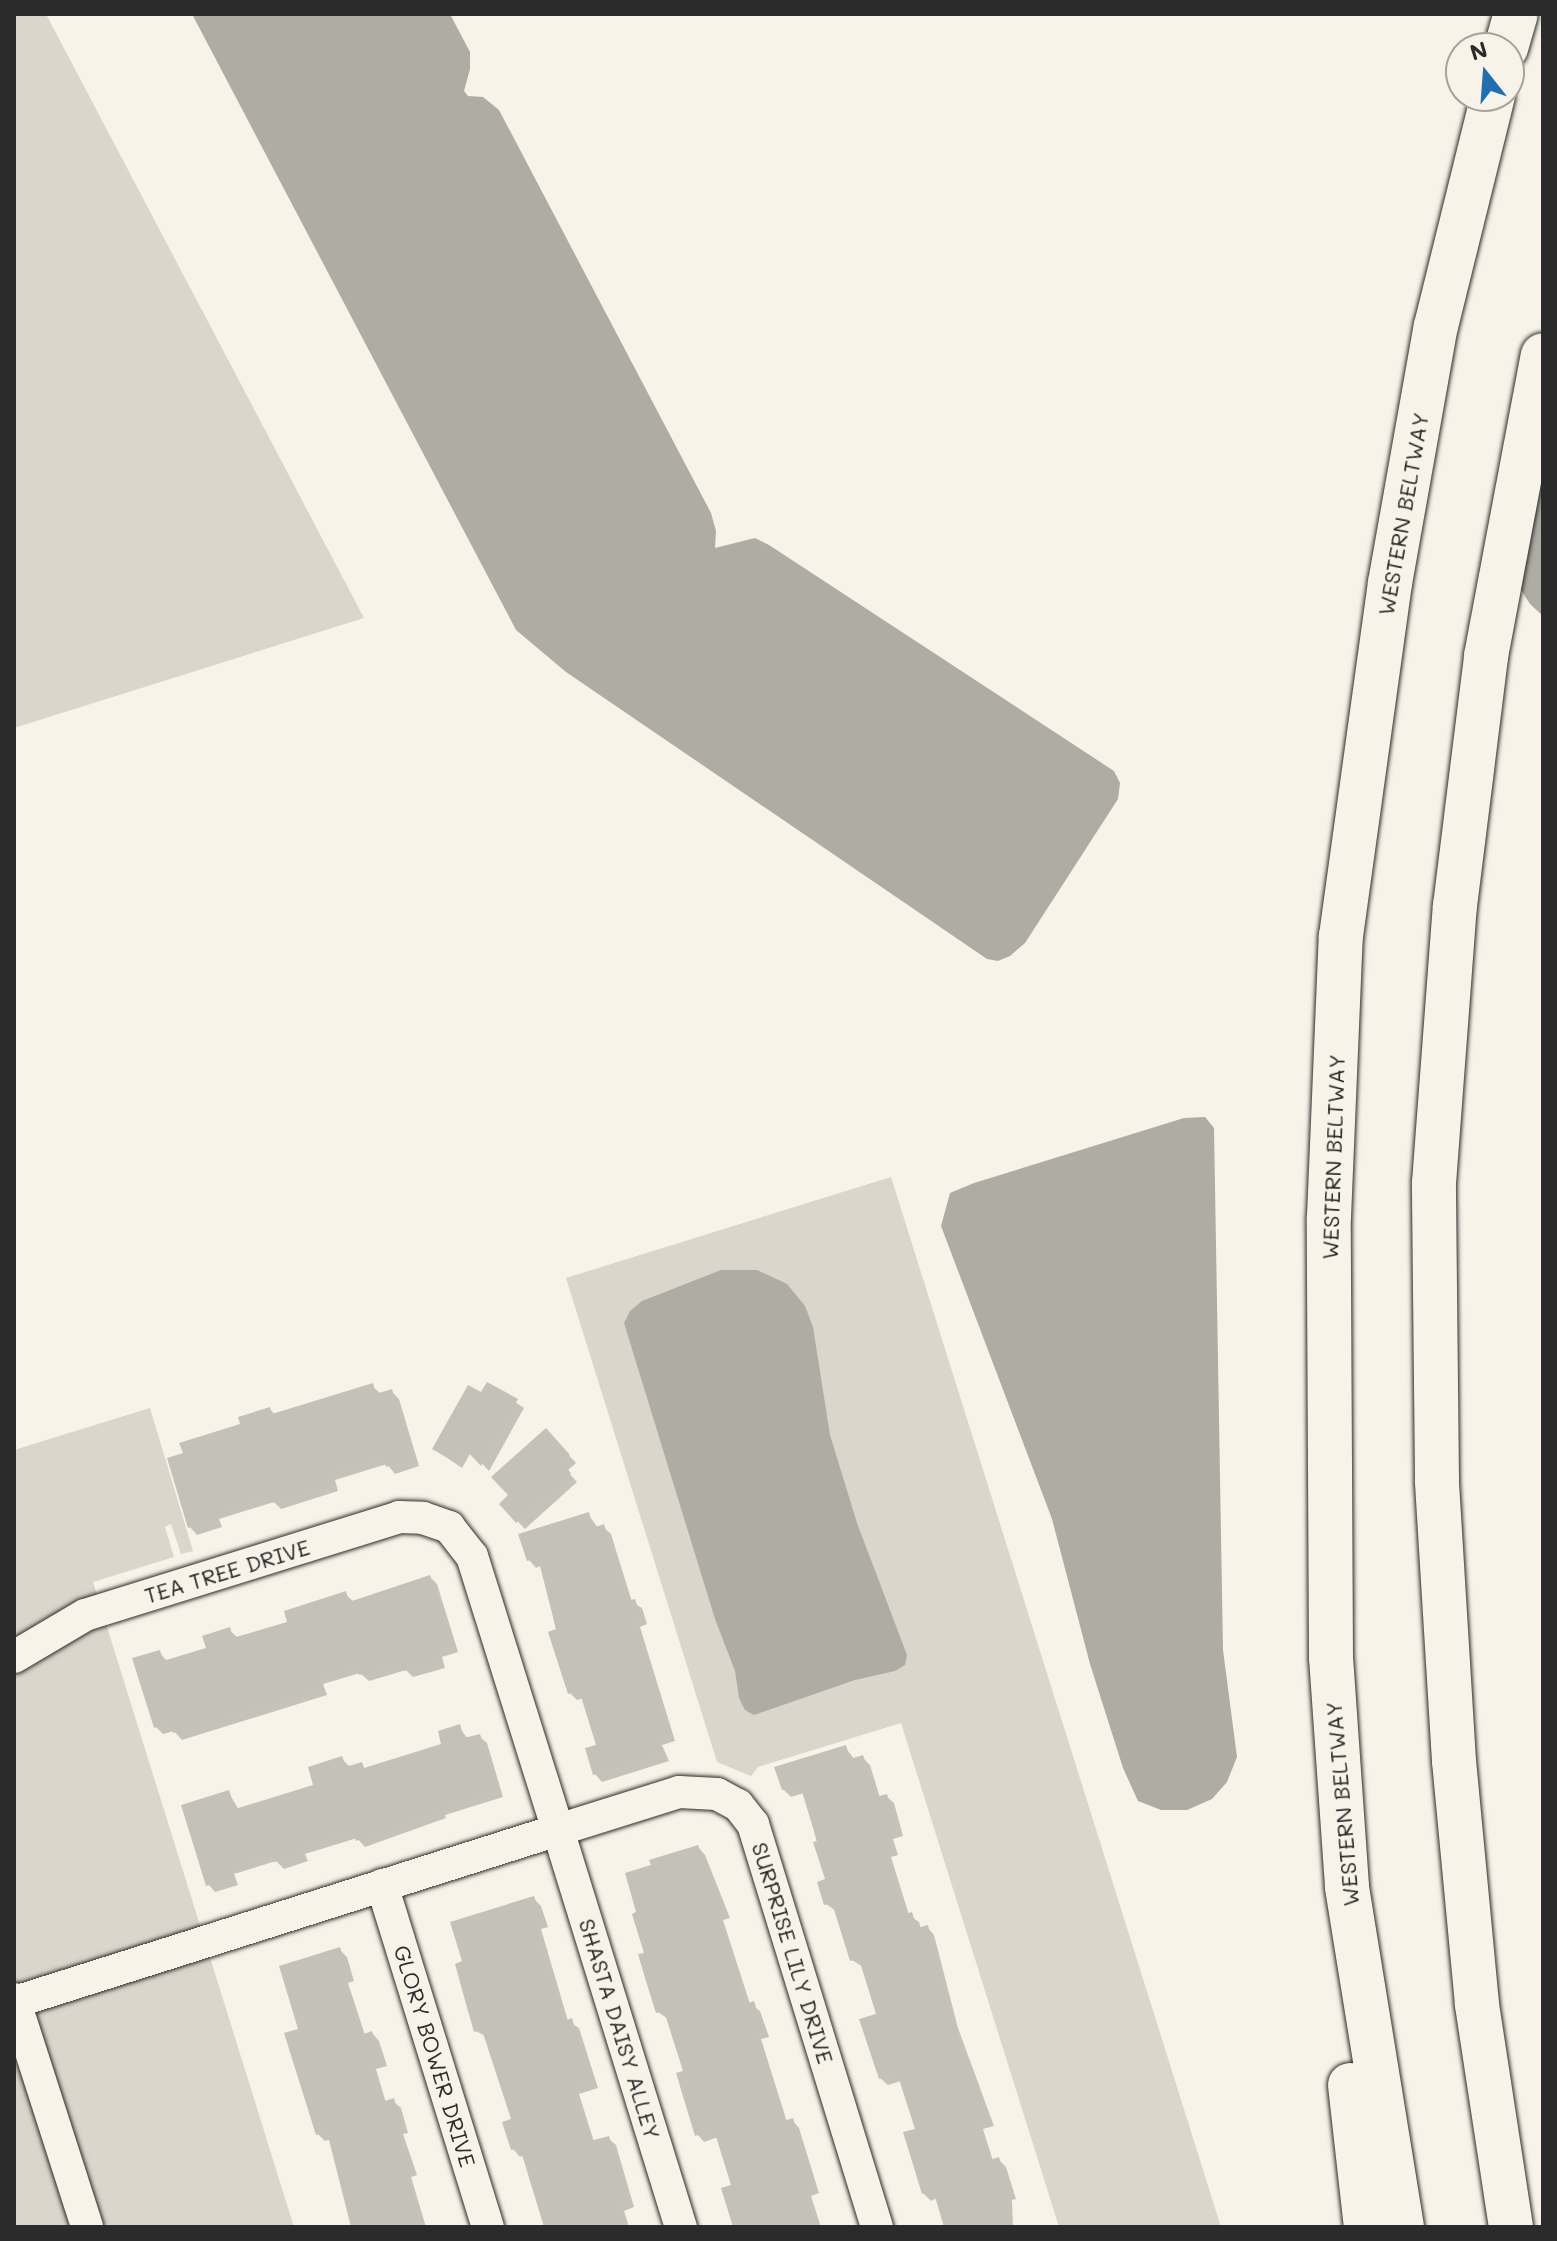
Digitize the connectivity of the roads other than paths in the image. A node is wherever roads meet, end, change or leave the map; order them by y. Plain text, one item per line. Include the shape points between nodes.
1 (1489, 112) edge
2 (1543, 355) edge
3 (14, 1657) edge
4 (558, 1830) junction
5 (382, 1885) junction
6 (1347, 1886) junction
7 (14, 2001) edge
8 (1477, 2004) junction
9 (87, 2227) edge
10 (488, 2227) edge
11 (681, 2227) edge
12 (877, 2227) edge
13 (1366, 2227) edge
14 (1402, 2227) edge
15 (1511, 2227) edge
16 (1542, 2227) edge

1 - 6 highway, WESTERN BELTWAY via 1436,326 1390,583 1341,936 1329,1217 1331,1658
2 - 8 highway via 1486,656 1455,906 1434,1183 1437,1480 1454,1761
3 - 4 street, TEA TREE DRIVE via 85,1615 399,1517 423,1518 449,1527 472,1556
4 - 5 street, SURPRISE LILY DRIVE
4 - 11 street, SHASTA DAISY ALLEY
4 - 12 street, SURPRISE LILY DRIVE via 679,1792 717,1794 738,1805 753,1824
5 - 7 street, SURPRISE LILY DRIVE
5 - 10 street, GLORY BOWER DRIVE
6 - 13 highway via 1348,2063
6 - 14 highway, WESTERN BELTWAY
7 - 9 street
8 - 15 highway
8 - 16 highway

